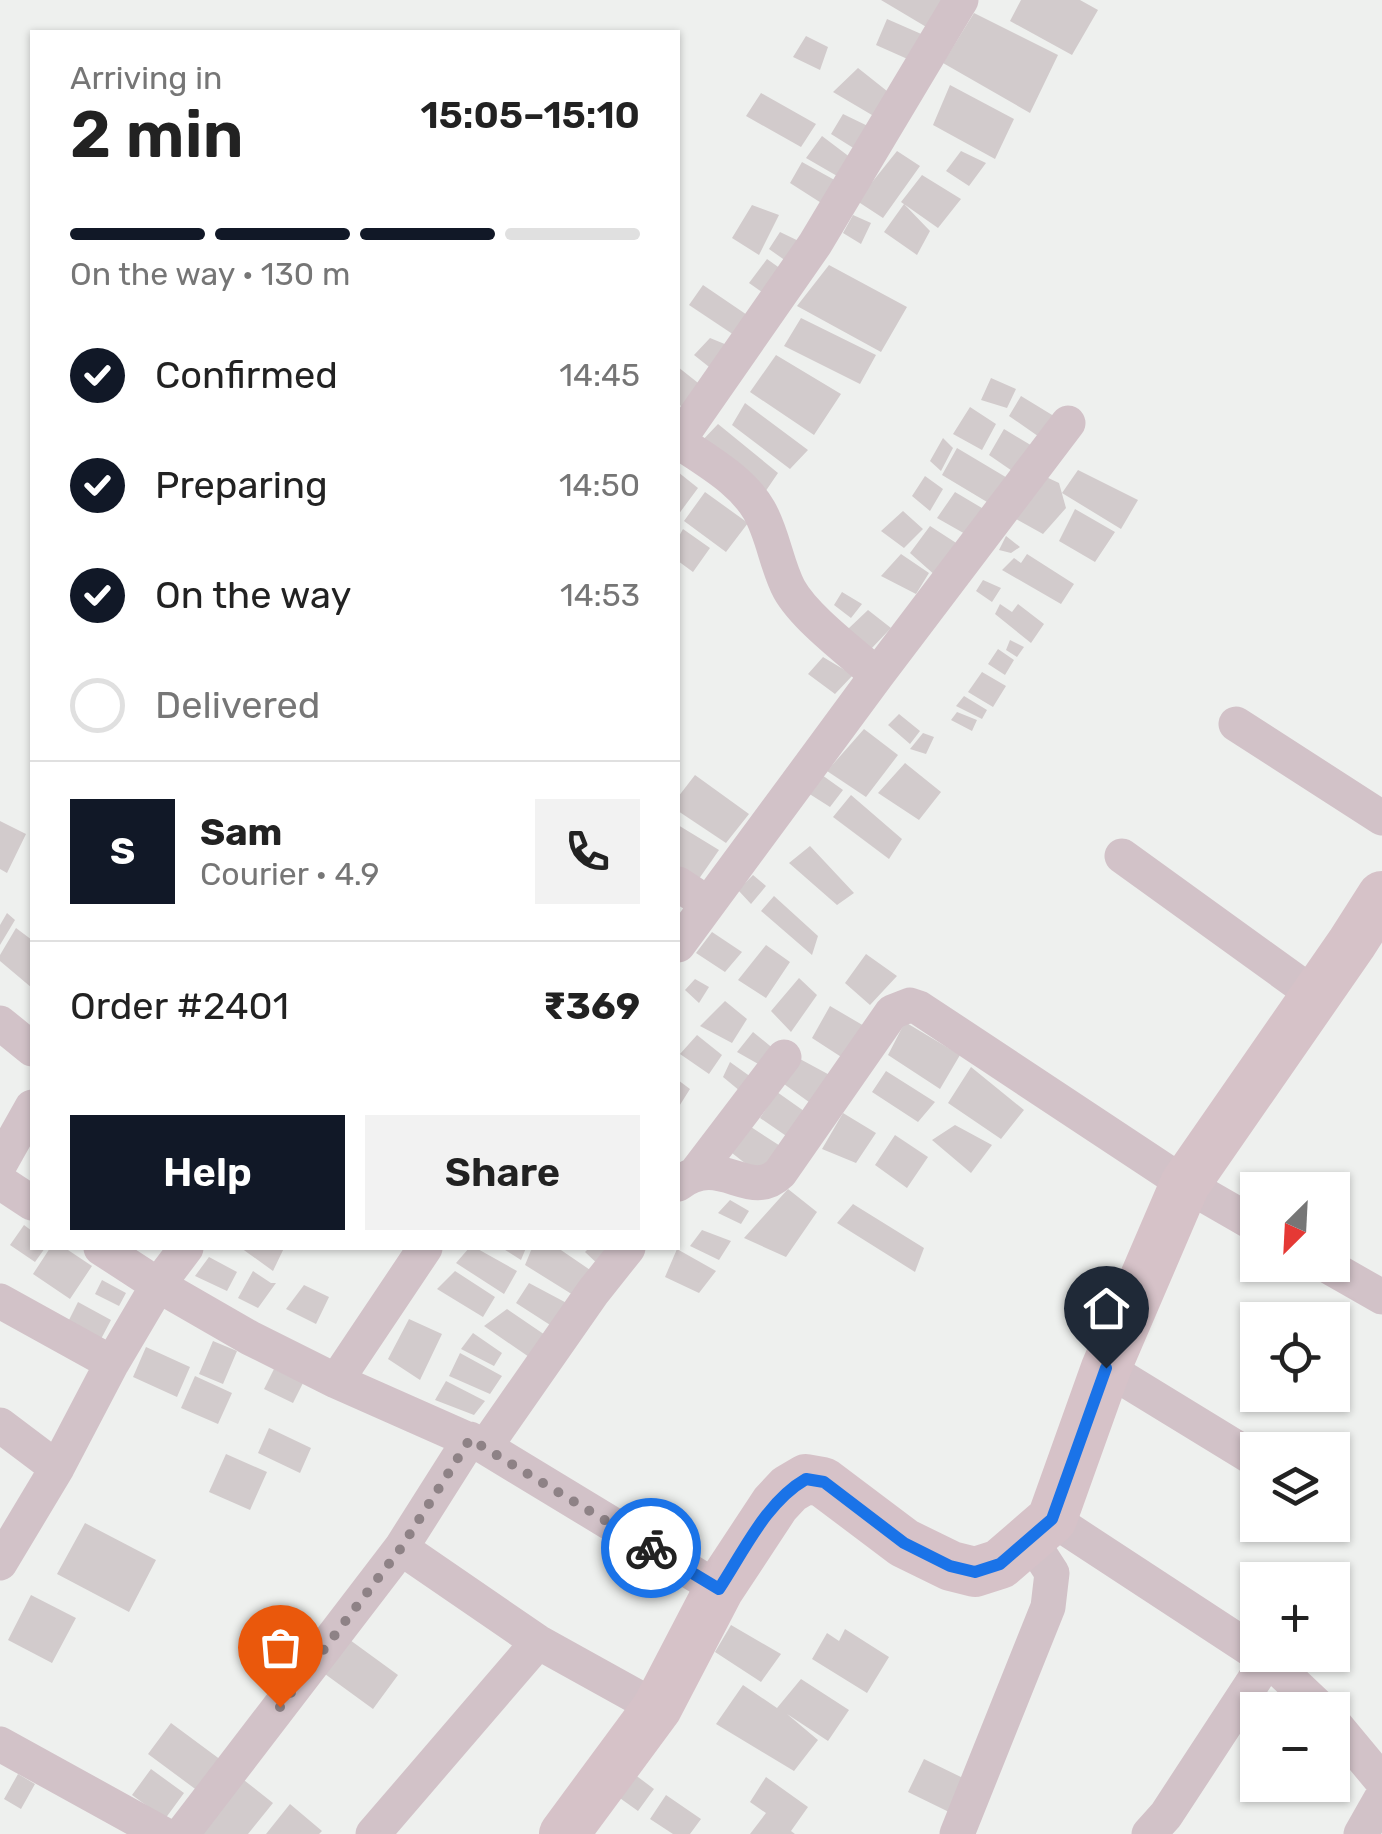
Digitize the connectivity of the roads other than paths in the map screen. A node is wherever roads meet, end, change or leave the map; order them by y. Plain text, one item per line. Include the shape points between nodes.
1 (961, 0) edge
2 (1068, 423) dead end
3 (680, 437) edge
4 (680, 441) edge
5 (877, 675) junction
6 (1236, 724) dead end
7 (1382, 818) edge
8 (1122, 856) dead end
9 (680, 885) edge
10 (1382, 896) edge
11 (707, 904) junction
12 (680, 941) edge
13 (1367, 952) edge
14 (1316, 996) junction
15 (0, 1022) edge
16 (30, 1047) edge
17 (784, 1057) dead end
18 (30, 1111) edge
19 (0, 1164) edge
20 (686, 1179) edge
21 (0, 1182) edge
22 (1185, 1184) junction
23 (30, 1202) edge
24 (1240, 1216) edge
25 (104, 1250) edge
26 (184, 1250) edge
27 (424, 1250) edge
28 (626, 1250) edge
29 (1350, 1279) edge
30 (158, 1285) junction
31 (1382, 1297) edge
32 (0, 1301) edge
33 (112, 1363) junction
34 (1106, 1368) junction
35 (336, 1381) junction
36 (0, 1425) edge
37 (478, 1443) junction
38 (1240, 1450) edge
39 (58, 1468) junction
40 (1040, 1529) junction
41 (401, 1548) junction
42 (0, 1563) edge
43 (719, 1589) junction
44 (538, 1642) junction
45 (1240, 1643) edge
46 (1252, 1672) edge
47 (1280, 1672) edge
48 (1302, 1692) edge
49 (657, 1708) junction
50 (1350, 1742) edge
51 (0, 1744) edge
52 (1382, 1782) edge
53 (1382, 1798) edge
54 (164, 1834) edge
55 (182, 1834) edge
56 (373, 1834) edge
57 (564, 1834) edge
58 (956, 1834) edge
59 (1149, 1834) edge
60 (1360, 1834) edge

1 - 3 street via 815,244
2 - 5 street
4 - 5 street via 750,497 790,589
5 - 11 street
6 - 7 street
8 - 14 street
9 - 11 street
10 - 13 main road
11 - 12 street
13 - 14 main road
14 - 22 main road
15 - 16 street
17 - 20 street
18 - 19 street
20 - 22 street via 725,1174 750,1183 773,1180 892,1012 910,1005
21 - 23 street
22 - 24 street
22 - 34 main road
25 - 30 street
26 - 30 street
27 - 35 street
28 - 37 street
29 - 31 street
30 - 33 street
30 - 35 street
32 - 33 street
33 - 39 street
34 - 38 street
34 - 40 main road
35 - 37 street
36 - 39 street
37 - 41 street
37 - 43 street
39 - 42 street
40 - 43 main road via 1000,1564 975,1572 904,1543 824,1482 806,1479 775,1504
40 - 45 street
40 - 58 street via 1052,1573 1048,1607
41 - 44 street
41 - 55 street
43 - 49 main road
44 - 49 street
44 - 56 street
46 - 59 street
47 - 48 street
49 - 57 main road
50 - 52 street
51 - 54 street
53 - 60 street

